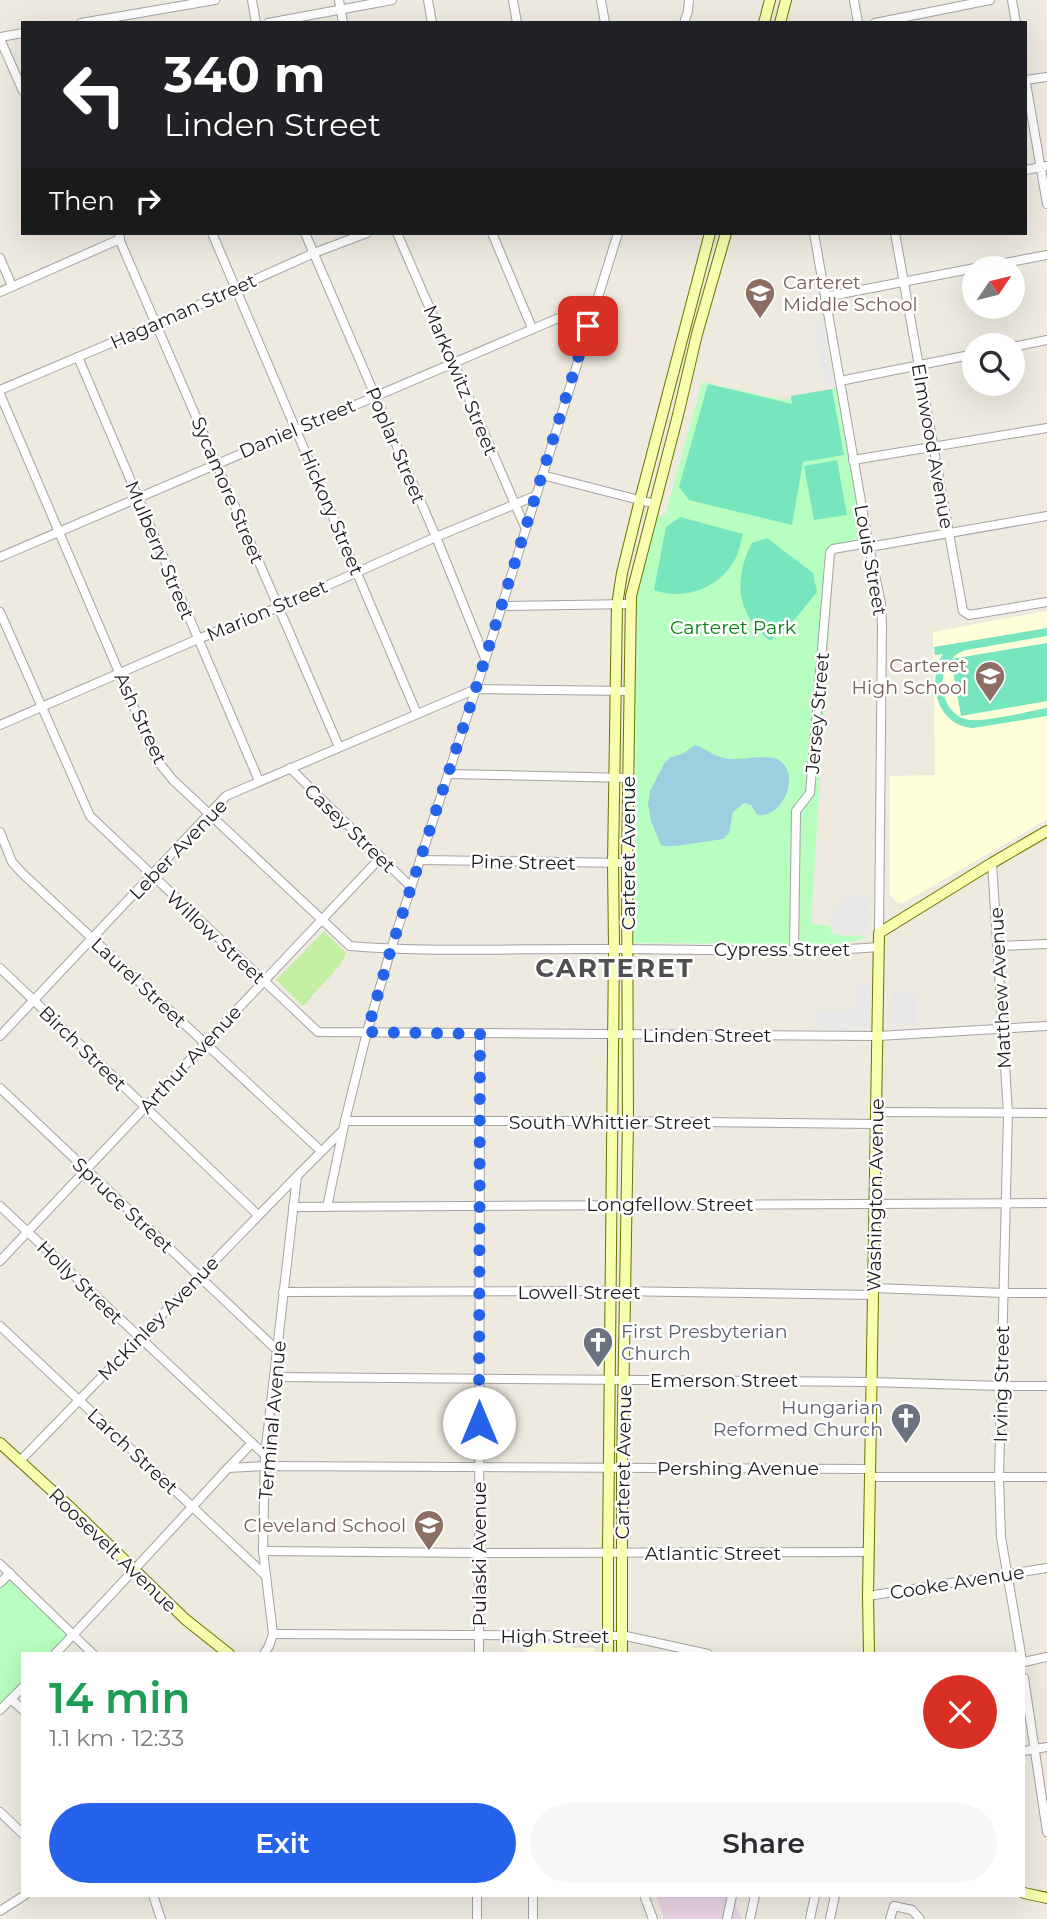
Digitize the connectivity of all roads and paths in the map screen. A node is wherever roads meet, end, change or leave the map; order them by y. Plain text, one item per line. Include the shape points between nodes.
1 (215, 0) edge
2 (252, 0) edge
3 (392, 0) edge
4 (428, 0) edge
5 (513, 0) edge
6 (601, 0) edge
7 (689, 0) edge
8 (770, 0) edge
9 (786, 0) edge
10 (854, 0) edge
11 (990, 0) edge
12 (1012, 0) edge
13 (340, 5) edge
14 (93, 21) edge
15 (256, 21) edge
16 (276, 21) edge
17 (432, 21) edge
18 (517, 21) edge
19 (605, 21) edge
20 (685, 21) edge
21 (765, 21) edge
22 (781, 21) edge
23 (858, 21) edge
24 (885, 21) edge
25 (1016, 21) edge
26 (21, 33) edge
27 (0, 38) edge
28 (1047, 76) edge
29 (1027, 82) edge
30 (21, 86) edge
31 (1027, 87) edge
32 (1044, 166) edge
33 (1047, 204) edge
34 (213, 235) edge
35 (305, 235) edge
36 (362, 235) edge
37 (398, 235) edge
38 (493, 235) edge
39 (617, 235) edge
40 (709, 235) edge
41 (725, 235) edge
42 (814, 235) edge
43 (895, 235) edge
44 (119, 236) edge
45 (314, 253) junction
46 (1047, 255) edge
47 (0, 258) edge
48 (1026, 259) edge
49 (962, 271) edge
50 (904, 282) junction
51 (12, 286) junction
52 (235, 287) junction
53 (0, 292) edge
54 (693, 297) junction
55 (825, 297) junction
56 (707, 299) junction
57 (596, 302) junction
58 (156, 324) junction
59 (532, 328) junction
60 (1047, 340) edge
61 (1025, 344) edge
62 (78, 357) junction
63 (962, 357) edge
64 (454, 362) junction
65 (919, 366) junction
66 (839, 382) junction
67 (0, 392) edge
68 (375, 395) junction
69 (662, 418) junction
70 (677, 422) junction
71 (1047, 428) edge
72 (297, 429) junction
73 (933, 447) junction
74 (853, 460) junction
75 (216, 463) junction
76 (542, 475) junction
77 (535, 496) junction
78 (137, 497) junction
79 (640, 500) junction
80 (515, 504) junction
81 (655, 504) junction
82 (1047, 516) edge
83 (526, 527) junction
84 (59, 531) junction
85 (948, 533) junction
86 (436, 537) junction
87 (868, 545) junction
88 (0, 557) edge
89 (357, 572) junction
90 (1047, 602) edge
91 (630, 604) junction
92 (617, 605) junction
93 (501, 606) junction
94 (279, 607) junction
95 (0, 612) edge
96 (198, 639) junction
97 (485, 658) junction
98 (119, 673) junction
99 (476, 688) junction
100 (615, 690) junction
101 (630, 691) junction
102 (41, 707) junction
103 (417, 714) junction
104 (0, 724) edge
105 (339, 747) junction
106 (290, 768) junction
107 (447, 774) junction
108 (614, 777) junction
109 (629, 778) junction
110 (260, 781) junction
111 (210, 815) junction
112 (1047, 831) edge
113 (0, 832) edge
114 (381, 857) junction
115 (420, 860) junction
116 (613, 863) junction
117 (627, 863) junction
118 (992, 863) junction
119 (152, 876) junction
120 (411, 887) junction
121 (322, 920) junction
122 (879, 933) junction
123 (93, 939) junction
124 (1047, 944) edge
125 (998, 946) junction
126 (879, 947) junction
127 (614, 948) junction
128 (391, 949) junction
129 (628, 949) junction
130 (794, 951) junction
131 (0, 968) edge
132 (263, 981) junction
133 (33, 1000) junction
134 (1047, 1026) edge
135 (1003, 1029) junction
136 (367, 1032) junction
137 (480, 1034) junction
138 (612, 1035) junction
139 (627, 1035) junction
140 (0, 1036) edge
141 (878, 1036) junction
142 (205, 1043) junction
143 (0, 1088) edge
144 (144, 1108) junction
145 (1008, 1113) junction
146 (1047, 1113) edge
147 (876, 1118) junction
148 (613, 1121) junction
149 (628, 1121) junction
150 (481, 1122) junction
151 (344, 1126) junction
152 (321, 1152) junction
153 (86, 1170) junction
154 (297, 1176) junction
155 (1006, 1202) junction
156 (875, 1203) junction
157 (1047, 1203) edge
158 (611, 1205) junction
159 (626, 1205) junction
160 (0, 1206) edge
161 (480, 1206) junction
162 (293, 1207) junction
163 (327, 1207) junction
164 (258, 1215) junction
165 (27, 1232) junction
166 (0, 1261) edge
167 (199, 1276) junction
168 (611, 1291) junction
169 (284, 1292) junction
170 (626, 1292) junction
171 (874, 1292) junction
172 (480, 1293) junction
173 (1004, 1293) junction
174 (1047, 1293) edge
175 (0, 1326) edge
176 (139, 1338) junction
177 (277, 1350) junction
178 (274, 1377) junction
179 (479, 1379) junction
180 (610, 1380) junction
181 (624, 1380) junction
182 (871, 1382) junction
183 (1047, 1385) edge
184 (1001, 1386) junction
185 (78, 1401) junction
186 (0, 1443) edge
187 (252, 1443) junction
188 (265, 1455) junction
189 (20, 1461) junction
190 (265, 1466) junction
191 (228, 1468) junction
192 (479, 1468) junction
193 (609, 1468) junction
194 (622, 1468) junction
195 (870, 1473) junction
196 (999, 1477) junction
197 (1047, 1477) edge
198 (192, 1507) junction
199 (263, 1551) junction
200 (608, 1552) junction
201 (869, 1552) junction
202 (478, 1553) junction
203 (622, 1553) junction
204 (0, 1563) edge
205 (1047, 1568) edge
206 (134, 1570) junction
207 (10, 1573) junction
208 (1008, 1574) junction
209 (266, 1576) junction
210 (0, 1583) edge
211 (868, 1596) junction
212 (73, 1634) junction
213 (273, 1634) junction
214 (479, 1636) junction
215 (608, 1636) junction
216 (621, 1636) junction
217 (57, 1652) edge
218 (91, 1652) edge
219 (226, 1652) edge
220 (265, 1652) edge
221 (479, 1652) edge
222 (608, 1652) edge
223 (622, 1652) edge
224 (698, 1652) edge
225 (869, 1652) edge
226 (1021, 1652) edge
227 (1047, 1657) edge
228 (1025, 1662) edge
229 (1025, 1684) edge
230 (21, 1689) edge
231 (11, 1699) junction
232 (21, 1708) edge
233 (0, 1710) edge
234 (1047, 1747) edge
235 (1035, 1749) junction
236 (1025, 1751) edge
237 (0, 1812) edge
238 (21, 1832) edge
239 (1047, 1832) edge
240 (1025, 1893) edge
241 (21, 1897) edge
242 (154, 1897) edge
243 (477, 1897) edge
244 (533, 1897) edge
245 (645, 1897) edge
246 (732, 1897) edge
247 (755, 1897) edge
248 (815, 1897) edge
249 (835, 1897) edge
250 (1047, 1898) edge
251 (912, 1910) junction
252 (0, 1911) edge
253 (161, 1919) edge
254 (477, 1919) edge
255 (533, 1919) edge
256 (653, 1919) edge
257 (727, 1919) edge
258 (750, 1919) edge
259 (810, 1919) edge
260 (830, 1919) edge
261 (890, 1919) edge
262 (910, 1919) edge
263 (920, 1919) edge

1 - 14 street
2 - 15 street
3 - 13 street
4 - 17 street
5 - 18 street
6 - 19 street
7 - 20 street
8 - 21 street
9 - 22 street
10 - 23 street
11 - 24 street
12 - 25 street
13 - 16 street
26 - 27 street
27 - 30 street
28 - 29 street
31 - 32 street
32 - 33 street
34 - 52 street, Hickory Street
35 - 45 street, Poplar Street
36 - 45 street, Hagaman Street
37 - 64 street, Markowitz Street
38 - 59 street
39 - 57 street
40 - 54 street, Carteret Avenue
41 - 56 street, Carteret Avenue
42 - 55 street, Louis Street
43 - 50 street, Elmwood Avenue
44 - 51 street
44 - 58 street, Sycamore Street
45 - 52 street, Hagaman Street
45 - 68 street, Poplar Street
46 - 48 street
47 - 51 street
49 - 50 street
50 - 55 street
50 - 65 street, Elmwood Avenue
51 - 53 street
52 - 58 street, Hagaman Street
52 - 72 street, Hickory Street
54 - 56 street
54 - 69 street, Carteret Avenue
55 - 66 street, Louis Street
56 - 70 street, Carteret Avenue
57 - 59 street, Daniel Street
57 - 76 street
58 - 62 street, Hagaman Street
58 - 75 street, Sycamore Street
59 - 64 street, Daniel Street
60 - 61 street
62 - 67 street, Hagaman Street
62 - 78 street, Mulberry Street
63 - 65 street
64 - 68 street, Daniel Street
64 - 80 street, Markowitz Street
65 - 66 street
65 - 73 street, Elmwood Avenue
66 - 74 street, Louis Street
67 - 84 street, Ash Street
68 - 72 street, Daniel Street
68 - 86 street, Poplar Street
69 - 70 street
69 - 79 street, Carteret Avenue
70 - 81 street, Carteret Avenue
71 - 73 street
72 - 75 street, Daniel Street
72 - 89 street, Hickory Street
73 - 74 street
73 - 85 street, Elmwood Avenue
74 - 87 street, Louis Street
75 - 78 street, Daniel Street
75 - 94 street, Sycamore Street
76 - 77 street
76 - 79 street
77 - 80 street, Marion Street
77 - 83 street
78 - 84 street, Daniel Street
78 - 96 street, Mulberry Street
79 - 81 street
79 - 92 street, Carteret Avenue
80 - 83 street, Markowitz Street
80 - 86 street, Marion Street
81 - 91 street, Carteret Avenue
82 - 85 street, Jersey Street
83 - 93 street
84 - 88 street, Daniel Street
84 - 98 street, Ash Street
85 - 87 street, Jersey Street
85 - 90 street, Elmwood Avenue via 964,611 969,615
86 - 89 street, Marion Street
86 - 97 street, Poplar Street
87 - 122 street, Louis Street via 882,625
87 - 130 street, Jersey Street via 833,549 830,555 810,793 796,811
89 - 94 street, Marion Street
89 - 103 street, Hickory Street
91 - 92 street
91 - 101 street, Carteret Avenue
92 - 93 street
92 - 100 street, Carteret Avenue
93 - 97 street
94 - 96 street, Marion Street
94 - 105 street, Sycamore Street
95 - 102 street, Willow Street
96 - 98 street, Marion Street
96 - 110 street, Mulberry Street
97 - 99 street
98 - 102 street, Marion Street
98 - 111 street, Ash Street via 156,759
99 - 100 street
99 - 103 street, Leber Avenue
99 - 107 street
100 - 101 street
100 - 108 street, Carteret Avenue
101 - 109 street, Carteret Avenue
102 - 104 street, Marion Street
102 - 119 street, Willow Street via 89,816
103 - 105 street, Leber Avenue
105 - 106 street, Leber Avenue
106 - 110 street, Leber Avenue
106 - 114 street, Casey Street
107 - 108 street
107 - 115 street
108 - 109 street
108 - 116 street, Carteret Avenue
109 - 117 street, Carteret Avenue
110 - 111 street, Leber Avenue via 226,796
111 - 119 street, Leber Avenue
111 - 121 street, Ash Street
112 - 118 street
113 - 123 street, Laurel Street via 12,862
114 - 120 street, Casey Street
114 - 121 street, Arthur Avenue
115 - 116 street, Pine Street
115 - 120 street
116 - 117 street, Pine Street
116 - 127 street, Carteret Avenue
117 - 129 street, Carteret Avenue
118 - 122 street
118 - 125 street, Matthew Avenue
119 - 123 street, Leber Avenue
119 - 132 street, Willow Street
120 - 128 street
121 - 128 street, Ash Street via 350,946
121 - 132 street, Arthur Avenue
122 - 126 street, Washington Avenue
123 - 133 street, Leber Avenue
123 - 142 street, Laurel Street
124 - 125 street
125 - 135 street, Matthew Avenue
126 - 130 street, Cypress Street
126 - 141 street, Washington Avenue
127 - 128 street, Cypress Street
127 - 129 street, Cypress Street
127 - 138 street, Carteret Avenue
128 - 136 street
129 - 130 street, Cypress Street
129 - 139 street, Carteret Avenue
131 - 133 street, Birch Street
132 - 136 street, Willow Street via 316,1031
132 - 142 street, Arthur Avenue
133 - 140 street, Leber Avenue
133 - 144 street, Birch Street
134 - 135 street, Linden Street
135 - 141 street, Linden Street
135 - 145 street, Matthew Avenue
136 - 137 street, Linden Street
136 - 151 street
137 - 138 street, Linden Street
137 - 150 street, Pulaski Avenue
138 - 139 street, Linden Street
138 - 148 street, Carteret Avenue
139 - 141 street, Linden Street
139 - 149 street, Carteret Avenue
141 - 147 street, Washington Avenue
142 - 144 street, Arthur Avenue
142 - 152 street, Laurel Street
143 - 153 street, Spruce Street
144 - 153 street, Arthur Avenue
144 - 164 street, Birch Street
145 - 146 street, South Whittier Street
145 - 147 street, South Whittier Street
145 - 155 street, Irving Street
147 - 149 street, South Whittier Street
147 - 156 street, Washington Avenue
148 - 149 street, South Whittier Street
148 - 150 street, South Whittier Street
148 - 158 street, Carteret Avenue
149 - 159 street, Carteret Avenue
150 - 151 street, South Whittier Street
150 - 161 street, Pulaski Avenue
151 - 152 street, McKinley Avenue
151 - 163 street
152 - 154 street, McKinley Avenue
153 - 165 street, Arthur Avenue
153 - 167 street, Spruce Street
154 - 162 street
154 - 164 street, McKinley Avenue
155 - 156 street, Longfellow Street
155 - 157 street, Longfellow Street
155 - 173 street, Irving Street
156 - 159 street, Longfellow Street
156 - 171 street, Washington Avenue
158 - 159 street, Longfellow Street
158 - 161 street, Longfellow Street
158 - 168 street, Carteret Avenue
159 - 170 street, Carteret Avenue
160 - 165 street, Holly Street
161 - 163 street, Longfellow Street
161 - 172 street, Pulaski Avenue
162 - 163 street, Longfellow Street
162 - 169 street, Terminal Avenue
164 - 167 street, McKinley Avenue
165 - 166 street, Arthur Avenue
165 - 176 street, Holly Street
167 - 176 street, McKinley Avenue
167 - 177 street, Spruce Street
168 - 170 street, Lowell Street
168 - 172 street, Lowell Street
168 - 180 street, Carteret Avenue
169 - 172 street, Lowell Street
169 - 177 street, Terminal Avenue
170 - 171 street, Lowell Street
170 - 181 street, Carteret Avenue
171 - 173 street, Lowell Street
171 - 182 street, Washington Avenue
172 - 179 street, Pulaski Avenue
173 - 174 street, Lowell Street
173 - 184 street, Irving Street
175 - 185 street, Larch Street
176 - 185 street, McKinley Avenue
176 - 187 street, Holly Street
177 - 178 street, Terminal Avenue
178 - 179 street, Emerson Street
178 - 188 street, Terminal Avenue
179 - 180 street, Emerson Street
179 - 192 street, Pulaski Avenue
180 - 181 street, Emerson Street
180 - 193 street, Carteret Avenue
181 - 182 street, Emerson Street
181 - 194 street, Carteret Avenue
182 - 184 street, Emerson Street
182 - 195 street, Washington Avenue
183 - 184 street, Emerson Street
184 - 196 street, Irving Street
185 - 189 street, McKinley Avenue
185 - 198 street, Larch Street
186 - 189 street, Roosevelt Avenue
187 - 188 street, Holly Street
187 - 191 street
188 - 190 street, Terminal Avenue
189 - 206 street, Roosevelt Avenue
190 - 191 street, Pershing Avenue
190 - 192 street, Pershing Avenue
190 - 199 street, Terminal Avenue
191 - 198 street
192 - 193 street, Pershing Avenue
192 - 202 street, Pulaski Avenue
193 - 194 street, Pershing Avenue
193 - 200 street, Carteret Avenue
194 - 195 street, Pershing Avenue
194 - 203 street, Carteret Avenue
195 - 196 street, Pershing Avenue
195 - 201 street, Washington Avenue
196 - 197 street, Pershing Avenue
196 - 208 street, Irving Street via 1000,1528
198 - 206 street
198 - 209 street, Larch Street
199 - 202 street, Atlantic Street
199 - 209 street, Terminal Avenue
200 - 202 street, Atlantic Street
200 - 203 street, Atlantic Street
200 - 215 street, Carteret Avenue
201 - 203 street, Atlantic Street
201 - 211 street, Washington Avenue
202 - 214 street, Pulaski Avenue
203 - 216 street, Carteret Avenue
204 - 207 street
205 - 208 street, Cooke Avenue
206 - 212 street
206 - 219 street, Roosevelt Avenue
207 - 210 street
207 - 212 street
208 - 211 street, Cooke Avenue
208 - 226 street, Irving Street
209 - 213 street, Terminal Avenue
211 - 225 street, Washington Avenue
212 - 217 street
212 - 218 street
213 - 214 street, High Street
213 - 220 street
214 - 215 street, High Street
214 - 221 street, Pulaski Avenue
215 - 216 street, High Street
215 - 222 street, Carteret Avenue
216 - 223 street, Carteret Avenue
216 - 224 street, High Street
227 - 228 street
229 - 235 street
230 - 231 street
231 - 232 street
231 - 233 street
234 - 235 street
235 - 236 street
235 - 239 street
237 - 238 street
240 - 250 street
241 - 252 street
242 - 253 street
243 - 254 street
244 - 255 street
245 - 256 street
246 - 257 street
247 - 258 street
248 - 259 street
249 - 260 street
251 - 261 street via 894,1906
251 - 262 street
251 - 263 street

